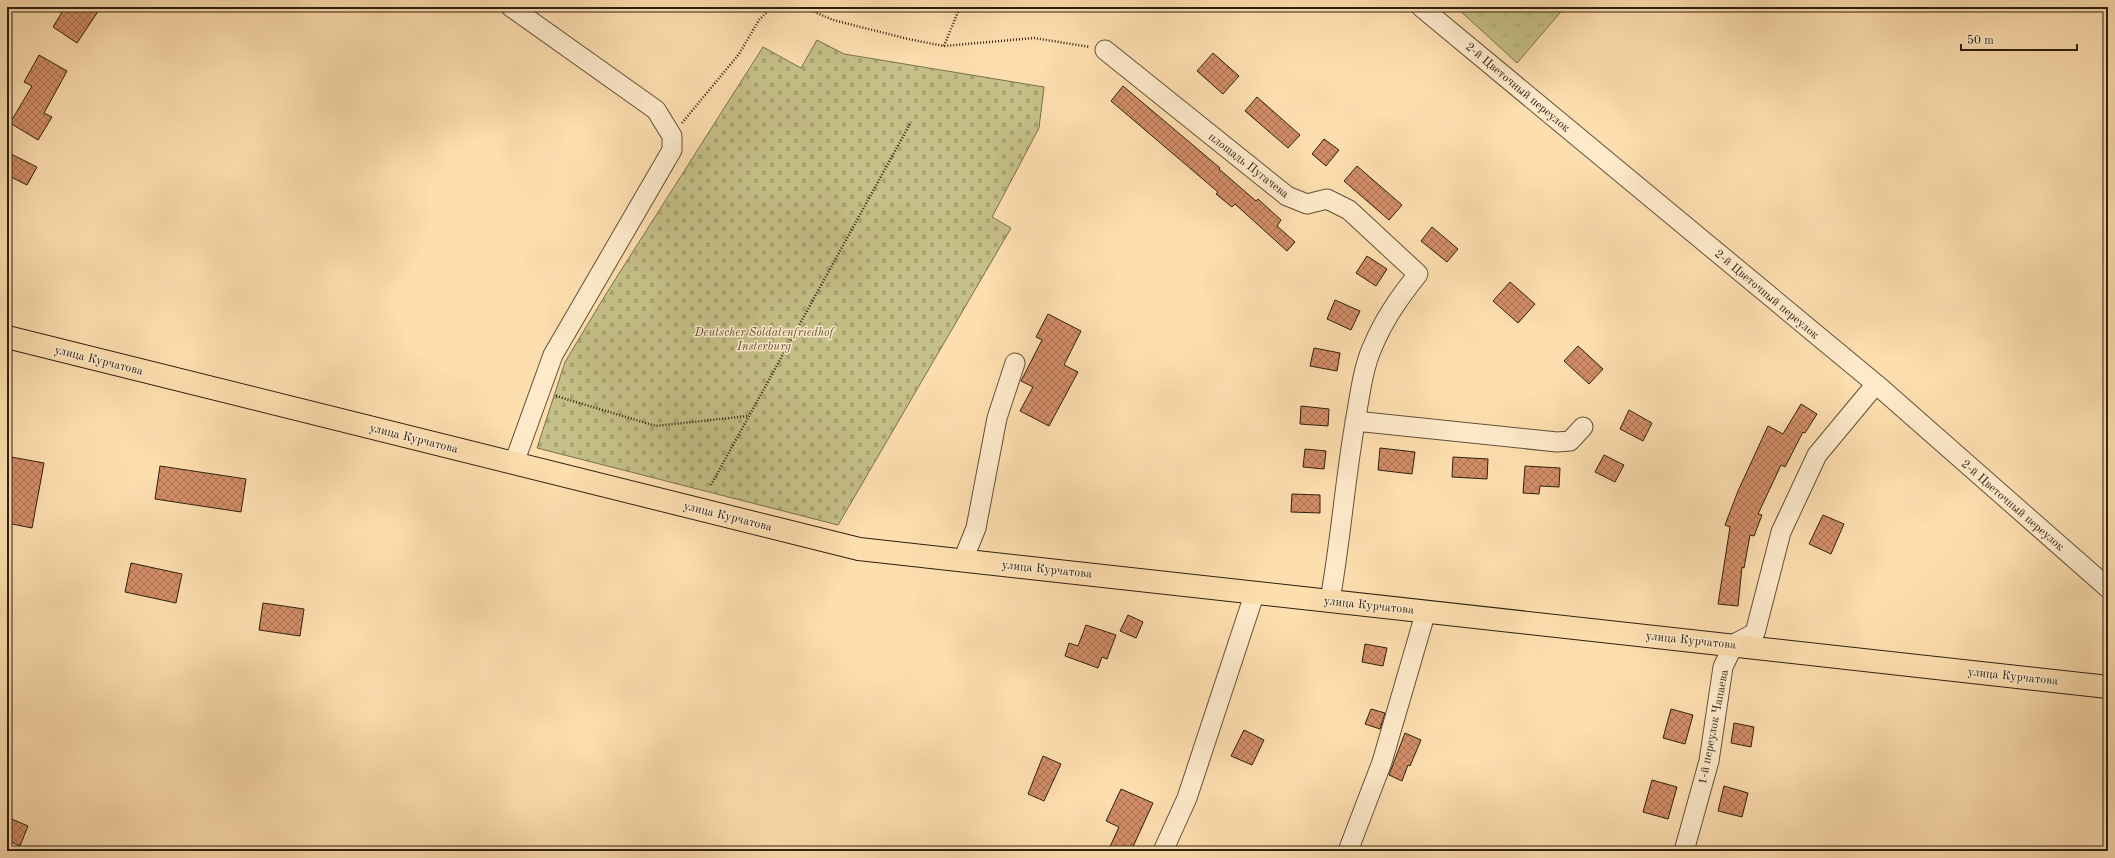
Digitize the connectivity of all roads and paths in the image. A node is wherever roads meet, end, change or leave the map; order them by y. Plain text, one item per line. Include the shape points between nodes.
1 (511, 7) edge
2 (772, 7) edge
3 (803, 7) edge
4 (960, 7) edge
5 (1421, 7) edge
6 (944, 46) junction
7 (1105, 50) joint
8 (911, 122) dead end
9 (672, 136) junction
10 (7, 337) edge
11 (1015, 363) dead end
12 (1876, 384) junction
13 (540, 392) junction
14 (748, 416) junction
15 (1355, 421) junction
16 (1583, 427) dead end
17 (514, 463) junction
18 (711, 485) dead end
19 (963, 560) junction
20 (2108, 588) edge
21 (1255, 592) junction
22 (1330, 600) junction
23 (1426, 611) junction
24 (1734, 644) junction
25 (2108, 687) edge
26 (1163, 851) edge
27 (1348, 851) edge
28 (1684, 851) edge

1 - 9 street via 656,110
2 - 9 path via 760,20 739,54
3 - 6 path via 833,20
4 - 6 path
5 - 12 street, 2-й Цветочный переулок
6 - 7 path via 1034,38
7 - 15 street, площадь Пугачева via 1287,196 1306,204 1327,199 1349,210 1418,274 1394,303 1372,350
8 - 14 path
9 - 13 street via 672,150 553,354
10 - 17 main road, улица Курчатова
11 - 19 street via 997,418 976,528
12 - 20 street, 2-й Цветочный переулок
12 - 24 street via 1817,455 1781,532 1755,633
13 - 14 path via 656,426
13 - 17 street
14 - 18 path
15 - 16 street via 1557,442 1570,441
15 - 22 street
17 - 19 main road, улица Курчатова via 859,549
19 - 21 main road, улица Курчатова
21 - 22 main road, улица Курчатова
21 - 26 street via 1187,798
22 - 23 main road, улица Курчатова
23 - 24 main road, улица Курчатова
23 - 27 street via 1382,762
24 - 25 main road, улица Курчатова
24 - 28 street, 1-й переулок Чапаева via 1723,667 1709,762

